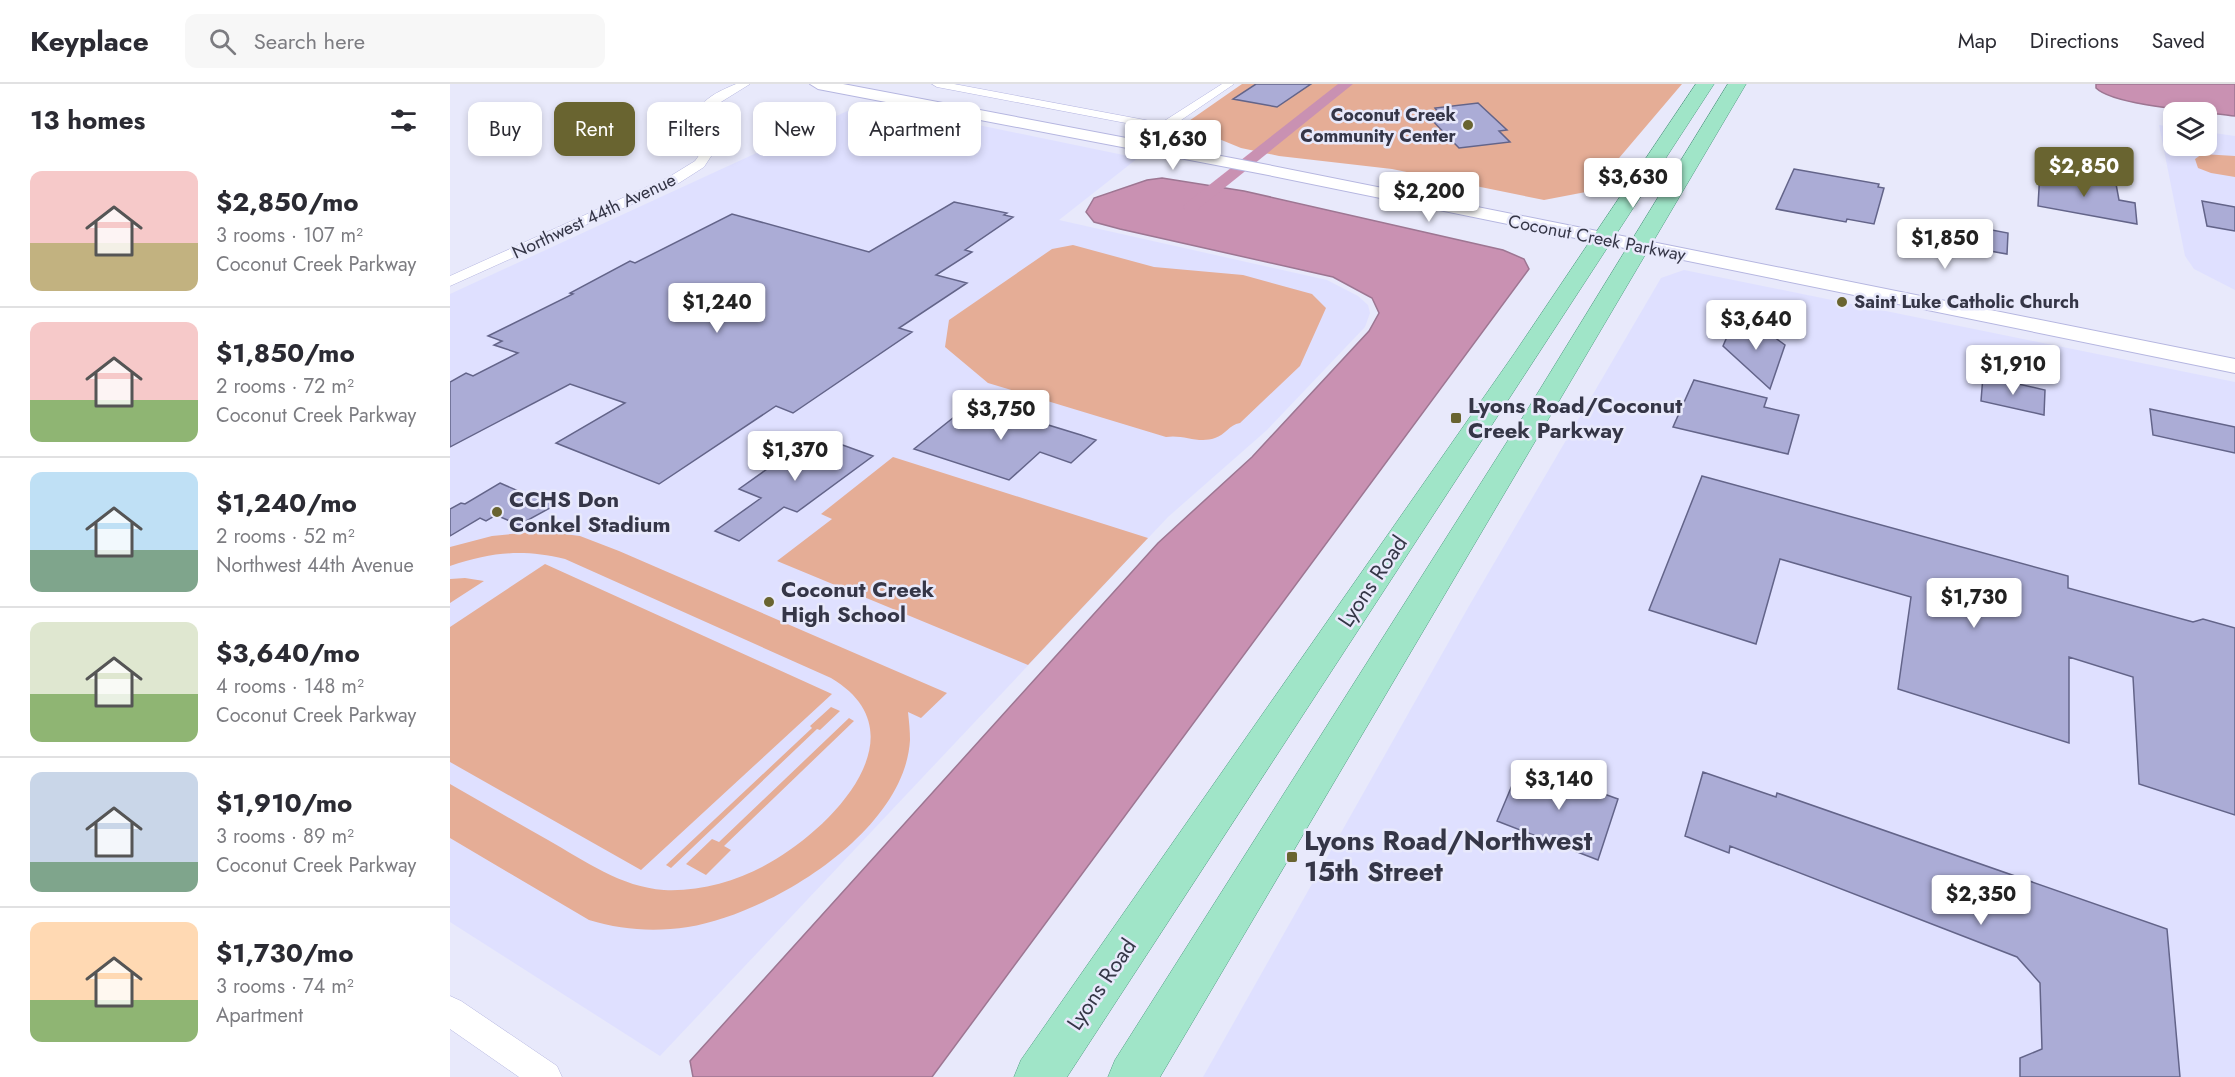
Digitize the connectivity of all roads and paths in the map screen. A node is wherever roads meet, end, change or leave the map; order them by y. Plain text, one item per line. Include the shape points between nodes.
1 (745, 84) edge
2 (818, 84) edge
3 (864, 84) edge
4 (937, 84) edge
5 (1229, 84) edge
6 (1705, 84) edge
7 (1737, 84) edge
8 (1164, 127) junction
9 (1140, 141) junction
10 (1607, 231) junction
11 (1643, 238) junction
12 (450, 282) edge
13 (2235, 350) edge
14 (2235, 366) edge
15 (450, 1011) edge
16 (546, 1077) edge
17 (1038, 1077) edge
18 (1132, 1077) edge

1 - 12 street, Northwest 44th Avenue via 703,108 700,120 712,144 700,164 674,180
2 - 9 main road, Coconut Creek Parkway
3 - 9 main road, Coconut Creek Parkway
4 - 8 street
5 - 8 street
6 - 10 main road, Lyons Road
7 - 11 main road
8 - 9 street
9 - 10 main road, Coconut Creek Parkway
10 - 11 main road, Coconut Creek Parkway
10 - 17 main road, Lyons Road
11 - 13 main road, Coconut Creek Parkway
11 - 14 main road, Coconut Creek Parkway
11 - 18 main road
15 - 16 street

